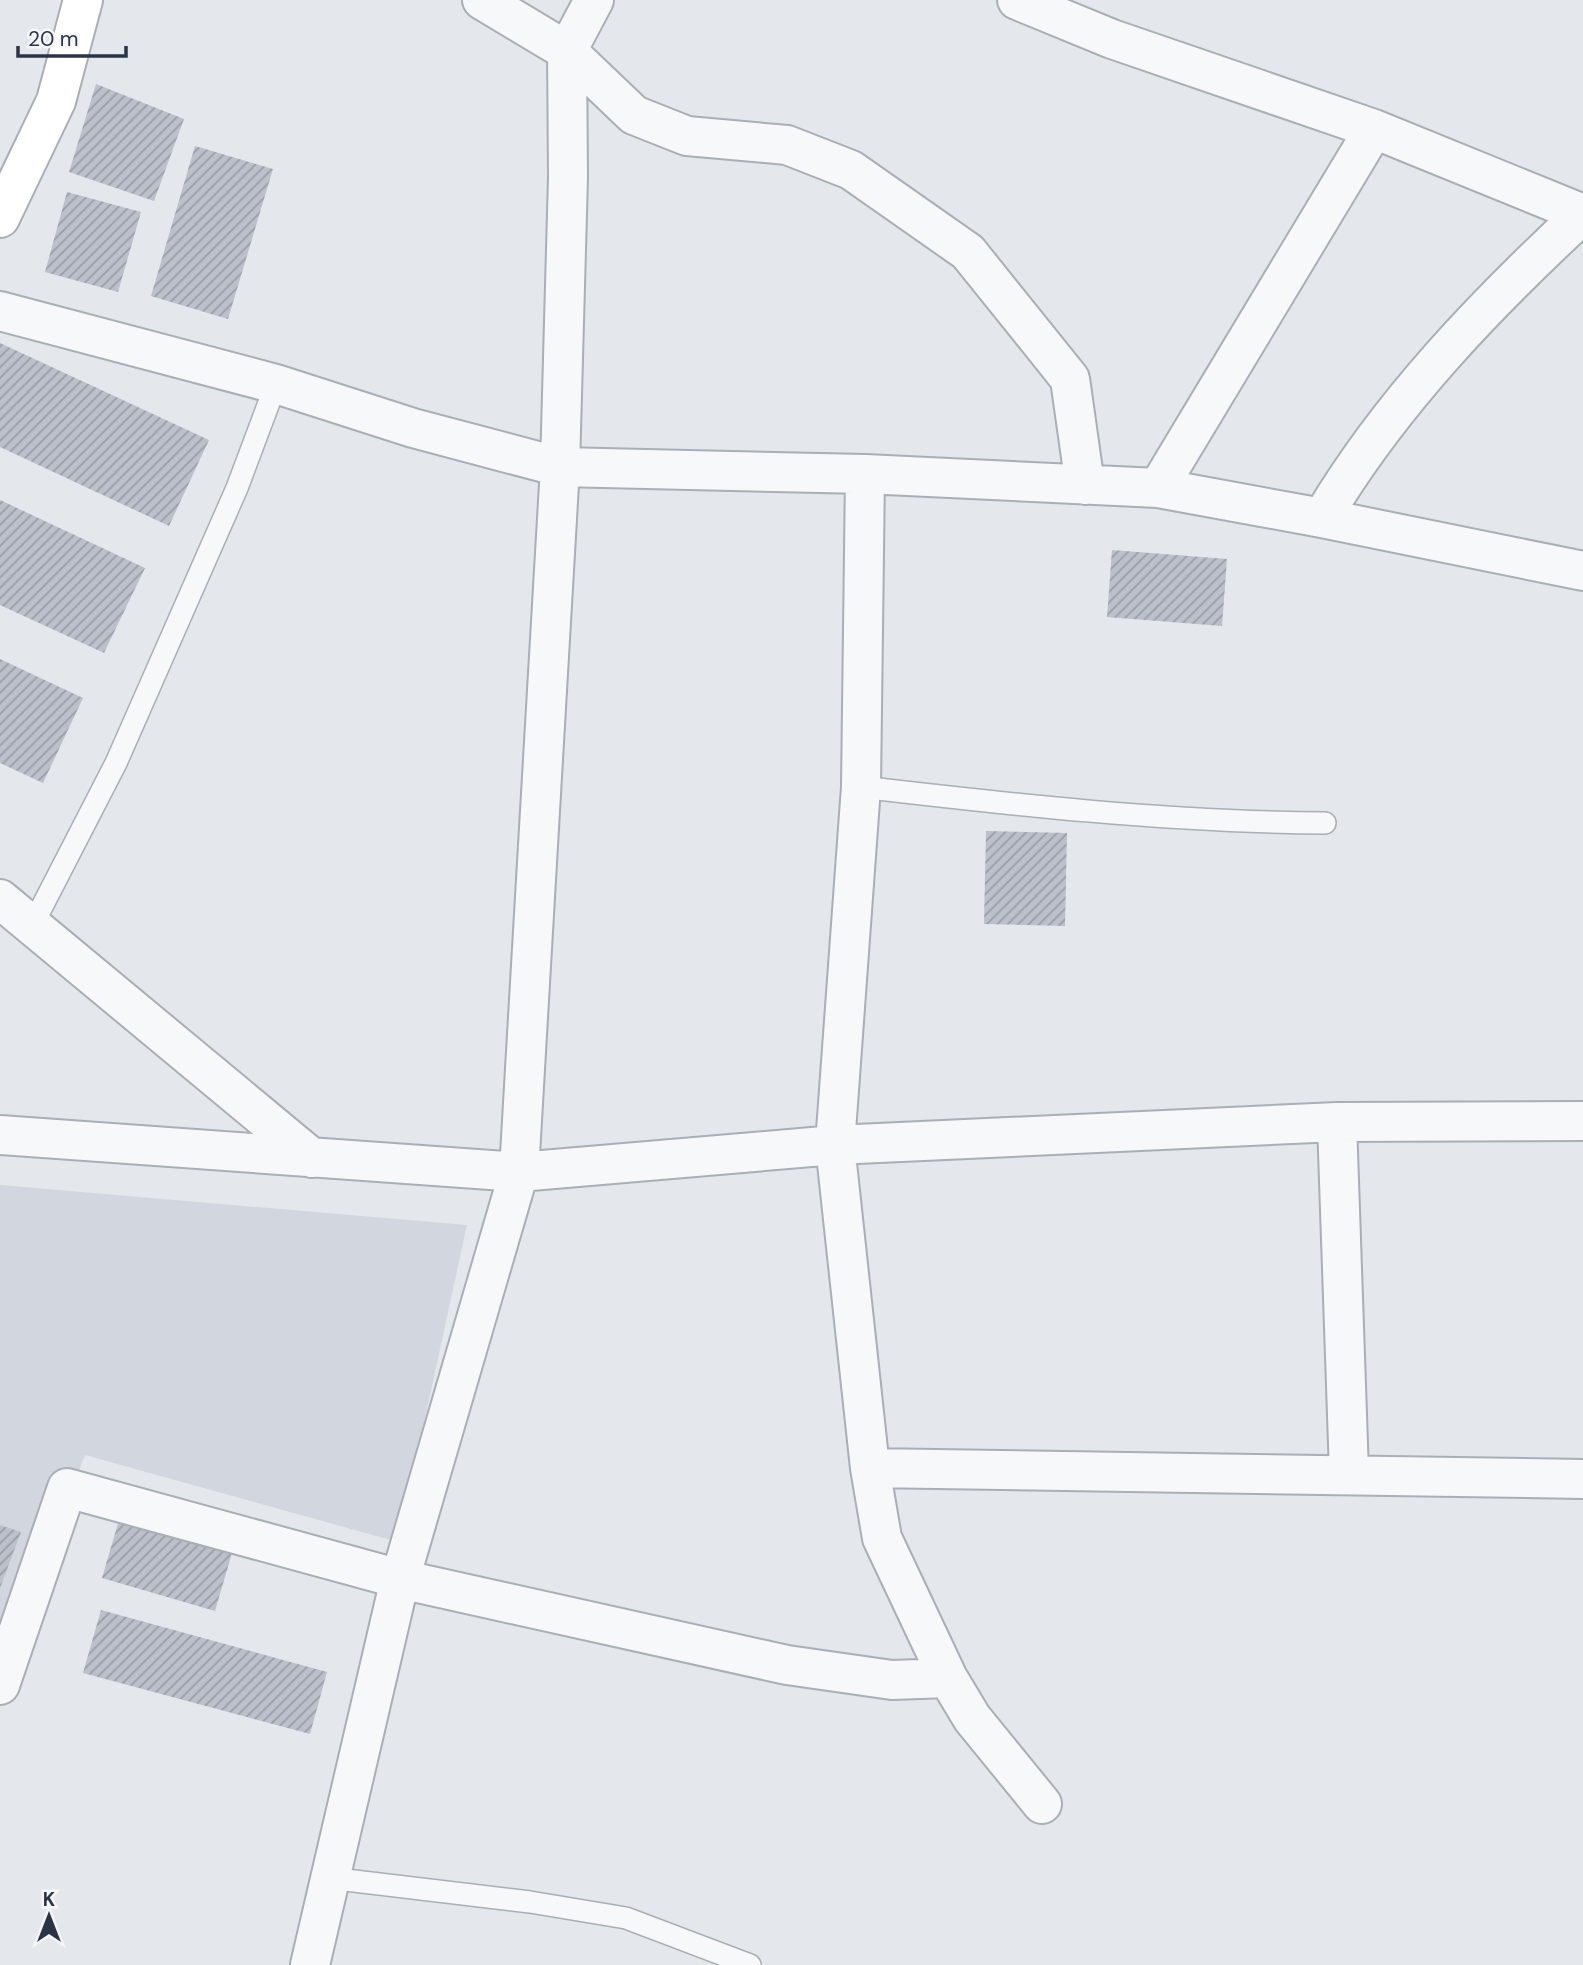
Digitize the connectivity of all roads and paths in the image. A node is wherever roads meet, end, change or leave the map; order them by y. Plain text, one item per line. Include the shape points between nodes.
1 (83, 0) edge
2 (481, 0) edge
3 (594, 0) edge
4 (1017, 0) edge
5 (567, 51) junction
6 (1374, 129) junction
7 (1583, 214) edge
8 (0, 218) edge
9 (0, 311) edge
10 (276, 384) junction
11 (560, 467) junction
12 (865, 474) junction
13 (1085, 485) junction
14 (1158, 488) junction
15 (1322, 517) junction
16 (1583, 571) edge
17 (861, 787) junction
18 (1325, 823) dead end
19 (0, 899) edge
20 (32, 928) junction
21 (1583, 1121) edge
22 (1336, 1122) junction
23 (0, 1135) edge
24 (835, 1145) junction
25 (312, 1158) junction
26 (519, 1172) junction
27 (870, 1468) junction
28 (1349, 1474) junction
29 (1583, 1479) edge
30 (400, 1579) junction
31 (948, 1678) junction
32 (0, 1685) edge
33 (1042, 1804) dead end
34 (329, 1878) junction
35 (310, 1965) edge
36 (750, 1965) edge

1 - 8 main road via 56,101
2 - 5 street
3 - 5 street
4 - 6 street via 1112,39
5 - 11 street
5 - 13 street via 634,115 687,136 788,145 850,170 968,252 1070,379
6 - 7 street
6 - 14 street
7 - 15 street via 1540,254 1396,411
9 - 10 street
10 - 11 street via 413,428
10 - 20 lane via 237,488 117,763
11 - 12 street
11 - 26 street
12 - 13 street
12 - 17 street
13 - 14 street
14 - 15 street
15 - 16 street
17 - 18 lane via 1160,816
17 - 24 street
19 - 20 street
20 - 25 street
21 - 22 street
22 - 24 street
22 - 28 street
23 - 25 street
24 - 26 street
24 - 27 street
25 - 26 street
26 - 30 street
27 - 28 street
27 - 31 street via 882,1538
28 - 29 street
30 - 31 street via 787,1665 892,1680
30 - 32 street via 67,1488
30 - 34 street
31 - 33 street via 972,1718
34 - 35 street
34 - 36 lane via 626,1918

